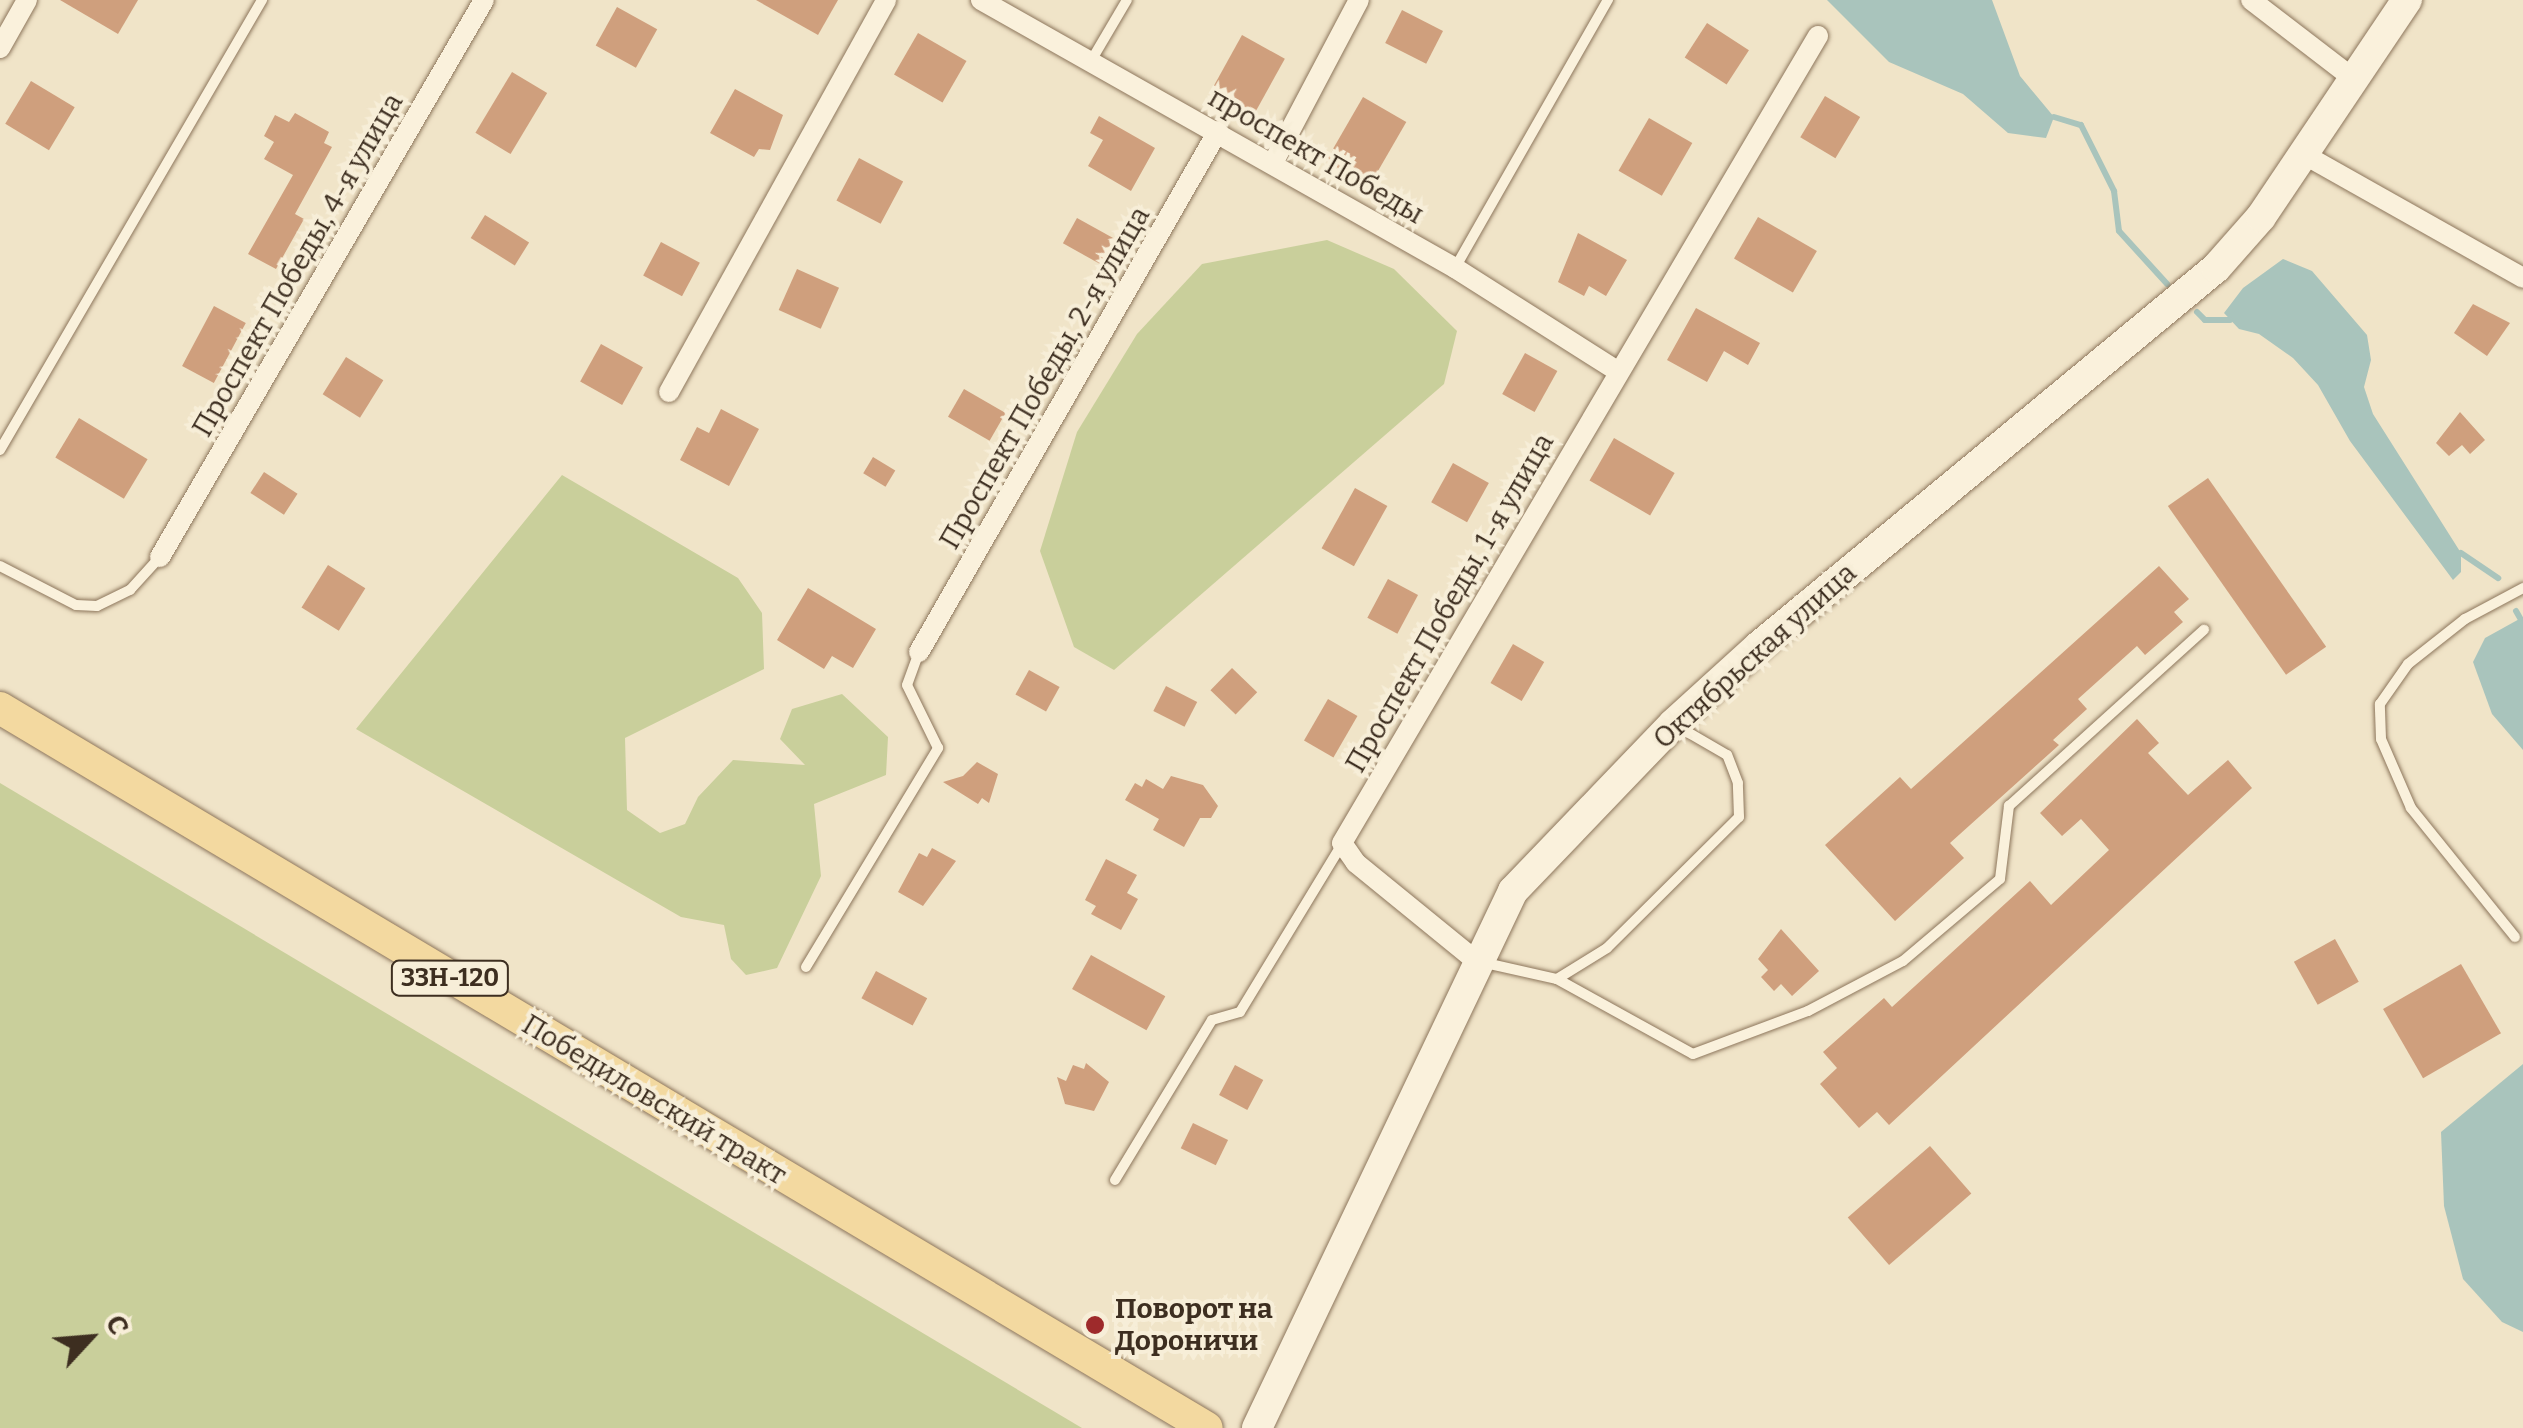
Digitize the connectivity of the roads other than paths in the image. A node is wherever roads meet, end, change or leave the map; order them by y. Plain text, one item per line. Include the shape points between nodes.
1 (28, 0) edge
2 (262, 0) edge
3 (484, 0) edge
4 (886, 0) edge
5 (981, 0) edge
6 (1126, 0) edge
7 (1360, 0) edge
8 (1608, 0) edge
9 (2251, 0) edge
10 (2407, 0) edge
11 (1818, 36) dead end
12 (0, 48) edge
13 (1091, 61) junction
14 (2354, 80) junction
15 (1218, 131) junction
16 (2305, 155) junction
17 (1273, 163) junction
18 (1456, 268) junction
19 (2523, 278) edge
20 (1617, 371) junction
21 (669, 392) dead end
22 (0, 450) edge
23 (160, 557) joint
24 (0, 566) edge
25 (2523, 588) edge
26 (2204, 630) dead end
27 (919, 652) joint
28 (0, 708) edge
29 (1673, 724) junction
30 (1342, 844) junction
31 (2515, 936) dead end
32 (1475, 960) junction
33 (806, 967) dead end
34 (1557, 979) junction
35 (1115, 1180) dead end
36 (1207, 1428) edge
37 (1257, 1428) edge

1 - 12 street
2 - 22 lane
3 - 23 street, Проспект Победы, 4-я улица
4 - 21 street
5 - 13 street, проспект Победы
6 - 13 lane
7 - 17 street
8 - 18 lane
9 - 14 street
10 - 14 street, Октябрьская улица
11 - 20 street, Проспект Победы, 1-я улица
13 - 15 street, проспект Победы
14 - 16 street, Октябрьская улица
15 - 17 street, проспект Победы
15 - 27 street, Проспект Победы, 2-я улица
16 - 19 street
16 - 29 street, Октябрьская улица via 2216,268
17 - 18 street, проспект Победы
18 - 20 street, проспект Победы
20 - 30 street, Проспект Победы, 1-я улица
23 - 24 lane via 130,590 98,606 76,605
25 - 31 lane via 2465,619 2408,664 2380,704 2381,739 2410,808
26 - 34 lane via 2009,806 2000,879 1933,939 1875,978 1694,1054
27 - 33 lane via 907,685 938,748
28 - 36 main road, Победиловский тракт / 33Н-120
29 - 32 street, Октябрьская улица via 1514,891
29 - 34 lane via 1727,755 1738,783 1739,817 1606,948
30 - 32 street
30 - 35 lane, Проспект Победы, 1-я улица via 1240,1012 1212,1020
32 - 34 lane
32 - 37 street, Октябрьская улица

